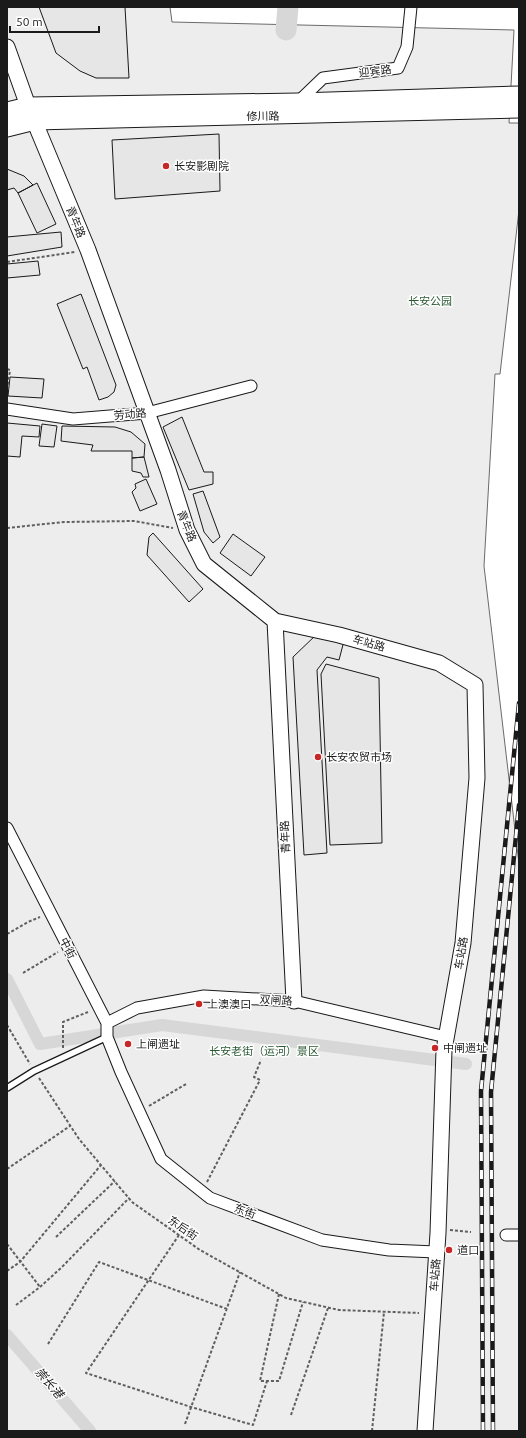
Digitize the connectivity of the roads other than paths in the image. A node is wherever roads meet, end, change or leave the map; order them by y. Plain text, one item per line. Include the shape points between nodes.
1 (411, 7) edge
2 (7, 47) edge
3 (519, 95) edge
4 (298, 102) junction
5 (519, 109) edge
6 (7, 111) edge
7 (32, 113) junction
8 (7, 128) edge
9 (251, 386) dead end
10 (7, 409) edge
11 (147, 414) junction
12 (275, 620) junction
13 (7, 828) edge
14 (294, 1001) junction
15 (107, 1030) junction
16 (445, 1043) junction
17 (121, 1072) joint
18 (7, 1088) edge
19 (506, 1235) dead end
20 (519, 1235) edge
21 (436, 1252) junction
22 (425, 1431) edge

1 - 4 street, 迎宾路 via 407,47 398,68 323,78
2 - 7 street, 青年路
3 - 4 main road, 修川路
4 - 7 main road, 修川路
5 - 7 main road, 修川路
6 - 7 main road, 修川路
7 - 8 main road, 修川路
7 - 11 street, 青年路 via 88,250
9 - 11 street, 劳动路
10 - 11 street, 劳动路 via 73,419
11 - 12 street, 青年路 via 187,530 204,564
12 - 14 street, 青年路
12 - 16 street, 车站路 via 439,662 475,685 476,786 463,943
13 - 15 street, 中街 via 99,1008
14 - 15 street, 双闸路 via 204,996 137,1008
14 - 16 street, 双闸路
15 - 17 street, 中街
15 - 18 lane
16 - 21 street, 车站路
17 - 21 street, 东街 via 161,1159 210,1198 322,1240 389,1250
19 - 20 street
21 - 22 street, 车站路

